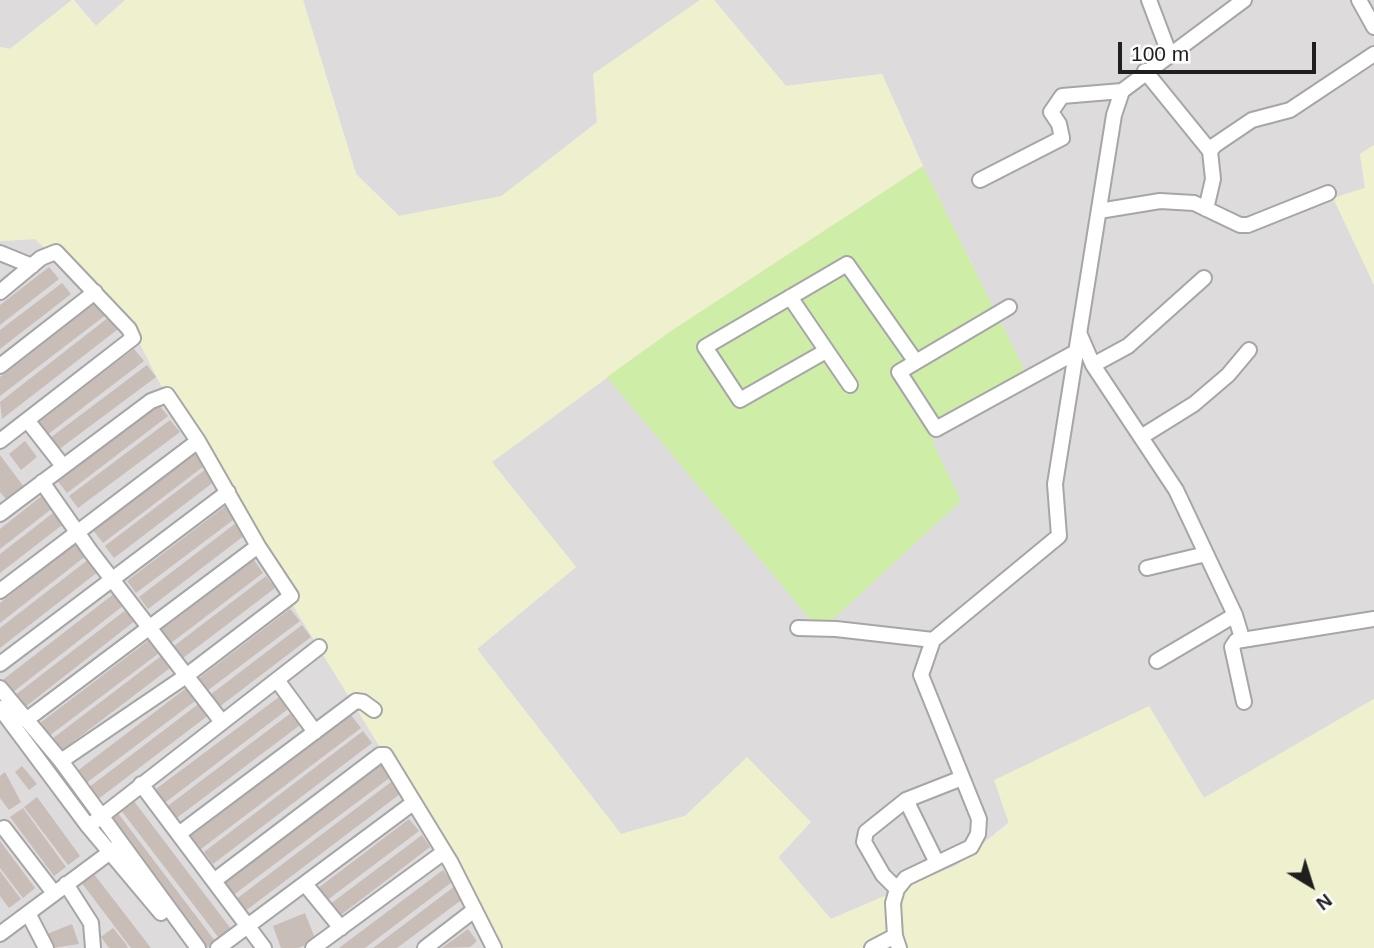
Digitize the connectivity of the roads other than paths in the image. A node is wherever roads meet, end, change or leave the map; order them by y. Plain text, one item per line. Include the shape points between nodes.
1 (1149, 0) edge
2 (1244, 0) edge
3 (1359, 0) edge
4 (1374, 27) edge
5 (1169, 53) junction
6 (1374, 54) edge
7 (1145, 71) junction
8 (1122, 91) junction
9 (1210, 151) junction
10 (980, 180) dead end
11 (1328, 193) dead end
12 (1206, 209) junction
13 (1099, 212) junction
14 (0, 253) edge
15 (32, 266) junction
16 (1204, 278) dead end
17 (0, 292) edge
18 (95, 292) junction
19 (790, 297) junction
20 (1009, 307) dead end
21 (1080, 334) junction
22 (1249, 350) dead end
23 (826, 351) junction
24 (1076, 352) junction
25 (916, 362) junction
26 (1093, 365) junction
27 (0, 366) edge
28 (850, 385) dead end
29 (27, 420) junction
30 (2, 435) edge
31 (1141, 437) junction
32 (198, 441) junction
33 (63, 466) junction
34 (42, 482) junction
35 (228, 492) junction
36 (3, 507) edge
37 (77, 531) junction
38 (258, 546) junction
39 (1206, 554) junction
40 (1147, 568) dead end
41 (113, 580) junction
42 (0, 591) edge
43 (1235, 615) junction
44 (1374, 619) edge
45 (149, 628) junction
46 (798, 628) dead end
47 (1242, 638) junction
48 (933, 640) junction
49 (319, 647) dead end
50 (1157, 661) dead end
51 (0, 664) edge
52 (186, 676) junction
53 (277, 680) junction
54 (0, 688) edge
55 (1244, 702) dead end
56 (0, 708) edge
57 (374, 710) dead end
58 (26, 720) junction
59 (222, 722) junction
60 (315, 732) junction
61 (61, 761) junction
62 (962, 778) junction
63 (141, 784) junction
64 (906, 800) junction
65 (413, 803) junction
66 (101, 817) junction
67 (88, 826) junction
68 (4, 828) dead end
69 (180, 833) junction
70 (115, 848) junction
71 (444, 852) junction
72 (936, 863) junction
73 (215, 880) junction
74 (66, 884) junction
75 (305, 884) junction
76 (897, 889) junction
77 (54, 893) junction
78 (473, 912) junction
79 (28, 913) junction
80 (248, 926) junction
81 (3, 927) edge
82 (341, 928) junction
83 (897, 942) edge
84 (46, 948) edge
85 (93, 948) edge
86 (187, 948) edge
87 (198, 948) edge
88 (218, 948) edge
89 (264, 948) edge
90 (313, 948) edge
91 (425, 948) edge
92 (494, 948) edge
93 (872, 948) edge

1 - 5 street
2 - 5 street
3 - 4 street
5 - 7 street
6 - 9 street via 1290,110 1252,120
7 - 8 street
7 - 9 street
8 - 10 street via 1062,96 1051,112 1062,138
8 - 13 street
9 - 12 street via 1213,178
11 - 12 street via 1248,225
12 - 13 street via 1194,203 1160,201
13 - 21 street
14 - 15 street
15 - 17 street
15 - 18 street via 56,252
16 - 26 street via 1128,346
18 - 27 street
18 - 29 street via 129,329 132,341
19 - 23 street
19 - 23 street via 705,347 740,400
19 - 25 street via 847,264
20 - 25 street
21 - 24 street
21 - 26 street
22 - 31 street via 1194,404
23 - 28 street
24 - 25 street via 936,429 899,372
24 - 48 street via 1055,484 1059,536
26 - 31 street
29 - 30 street
29 - 33 street
31 - 39 street via 1176,490
32 - 33 street via 162,394
32 - 35 street
32 - 37 street
33 - 34 street
34 - 36 street
34 - 37 street
35 - 38 street
35 - 41 street
37 - 41 street
37 - 42 street
38 - 45 street
38 - 52 street via 291,596
39 - 40 street
39 - 43 street
41 - 45 street
41 - 51 street
43 - 47 street
43 - 50 street
44 - 47 street
45 - 52 street
45 - 58 street
46 - 48 street
47 - 55 street via 1233,647
48 - 62 street via 921,675
49 - 53 street
52 - 59 street
52 - 61 street
53 - 59 street
53 - 60 street
54 - 58 street
56 - 67 street
57 - 60 street via 356,701
58 - 61 street
59 - 63 street
60 - 69 street
61 - 66 street
62 - 64 street
62 - 72 street via 979,819 978,834 971,847
63 - 66 street
63 - 69 street
64 - 72 street
64 - 76 street via 871,826 864,842
65 - 71 street
65 - 73 street via 391,763 380,755
65 - 75 street
66 - 67 street
66 - 70 street
67 - 70 street
68 - 77 street
69 - 73 street
70 - 74 street
70 - 86 street
70 - 87 street
71 - 78 street
71 - 82 street
72 - 76 street via 906,878
73 - 80 street
74 - 77 street
74 - 85 street via 91,923
75 - 80 street
75 - 82 street
76 - 83 street via 893,903
77 - 79 street
78 - 91 street
78 - 92 street
79 - 81 street
79 - 84 street
80 - 88 street
80 - 89 street
82 - 90 street
83 - 93 street

